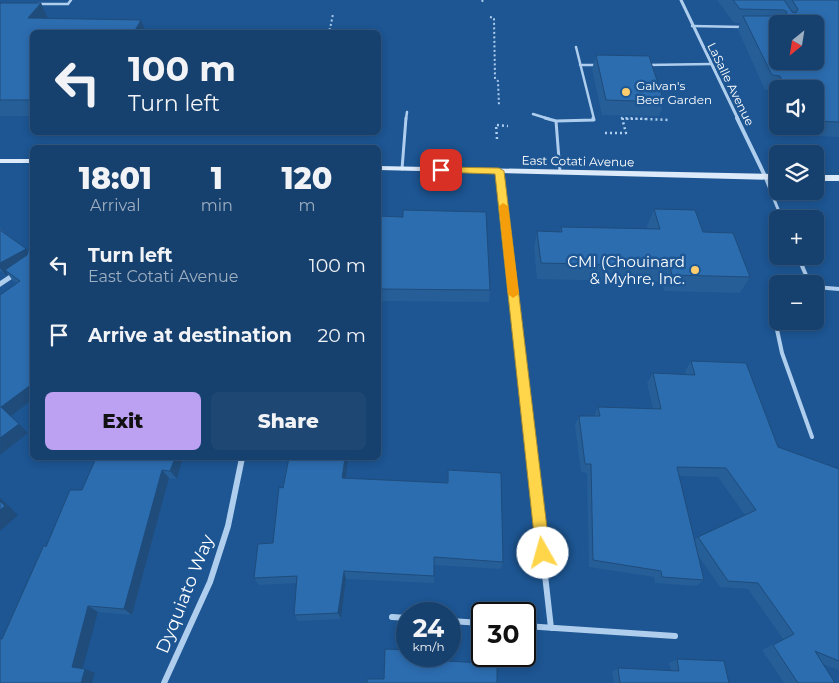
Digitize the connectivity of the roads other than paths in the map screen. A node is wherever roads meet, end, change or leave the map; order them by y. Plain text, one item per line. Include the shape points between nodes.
1 (71, 0) edge
2 (681, 0) edge
3 (29, 4) edge
4 (692, 26) junction
5 (750, 27) edge
6 (576, 48) dead end
7 (711, 64) junction
8 (580, 65) junction
9 (599, 65) edge
10 (638, 65) edge
11 (406, 112) dead end
12 (533, 114) dead end
13 (556, 122) junction
14 (0, 161) edge
15 (30, 161) edge
16 (381, 168) edge
17 (402, 169) junction
18 (499, 171) junction
19 (560, 172) junction
20 (765, 176) junction
21 (769, 176) edge
22 (824, 178) edge
23 (839, 178) edge
24 (778, 210) edge
25 (21, 271) edge
26 (0, 284) edge
27 (824, 288) edge
28 (839, 289) edge
29 (777, 330) edge
30 (812, 437) dead end
31 (242, 460) edge
32 (392, 617) dead end
33 (396, 617) edge
34 (536, 627) edge
35 (551, 628) junction
36 (675, 636) dead end
37 (164, 683) edge

1 - 3 lane via 68,4
2 - 4 street, LaSalle Avenue
4 - 5 lane
4 - 7 street, LaSalle Avenue
6 - 8 lane
7 - 10 lane
7 - 20 street, LaSalle Avenue
8 - 9 lane
8 - 13 lane via 594,120
11 - 17 lane
12 - 13 lane
13 - 19 lane
14 - 15 main road
16 - 17 main road, East Cotati Avenue
17 - 18 main road, East Cotati Avenue
18 - 19 main road, East Cotati Avenue
18 - 35 street
19 - 20 main road, East Cotati Avenue
20 - 21 main road, East Cotati Avenue
20 - 24 lane
22 - 23 main road
25 - 26 street
27 - 28 lane
29 - 30 lane
31 - 37 street, Dyquiato Way via 228,526 210,582
32 - 33 street
34 - 35 street
35 - 36 street

